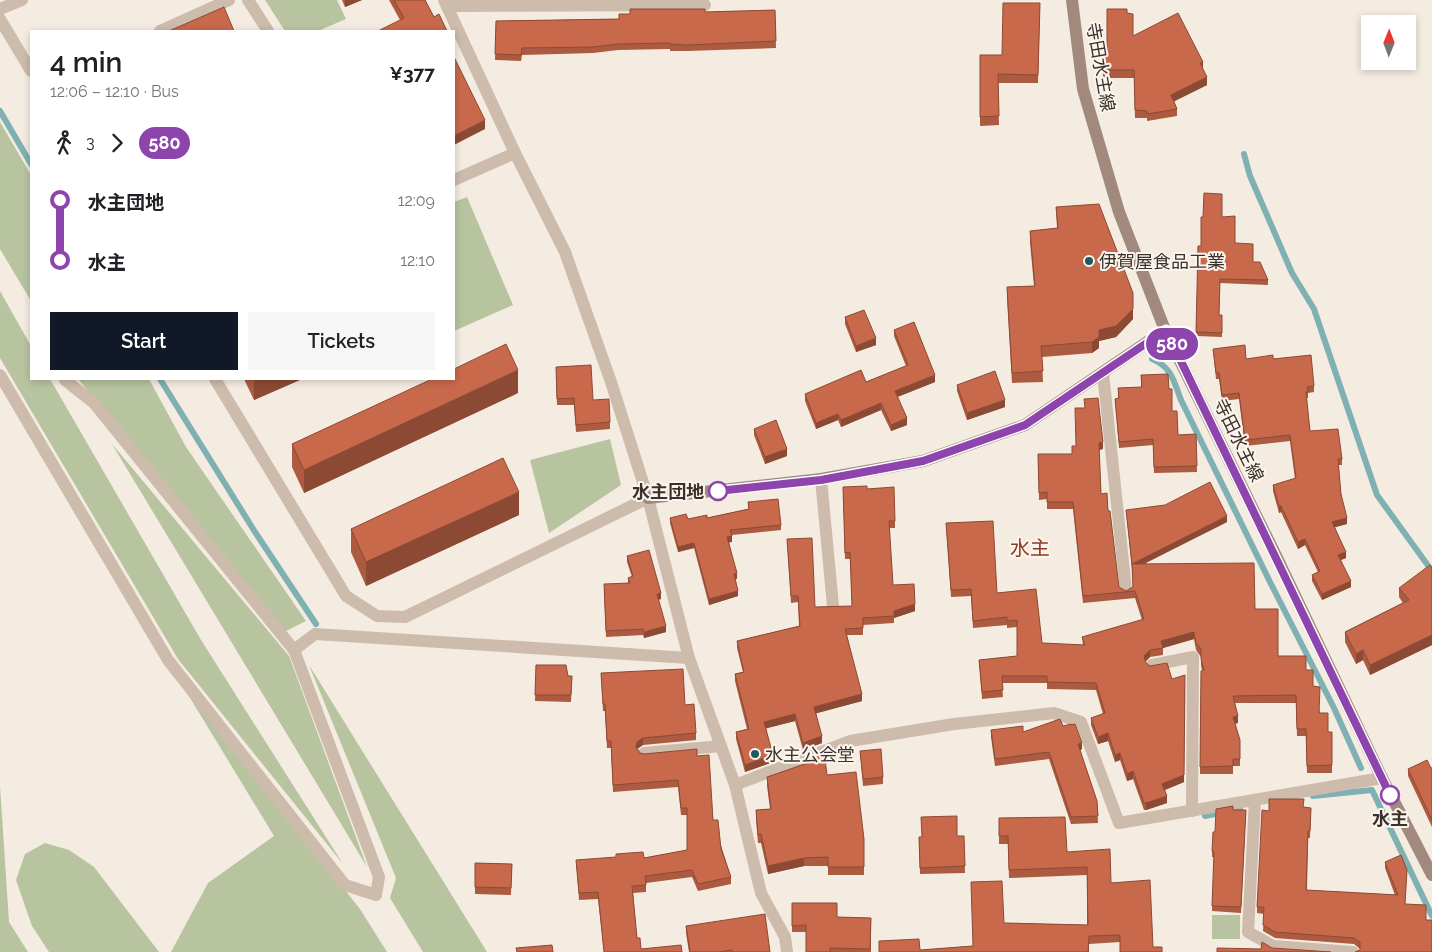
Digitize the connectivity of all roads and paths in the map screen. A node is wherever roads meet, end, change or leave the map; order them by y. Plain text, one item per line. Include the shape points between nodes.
1 (22, 0) edge
2 (229, 0) edge
3 (248, 0) edge
4 (1072, 0) edge
5 (445, 3) edge
6 (705, 5) dead end
7 (0, 9) edge
8 (0, 18) edge
9 (162, 30) edge
10 (267, 30) edge
11 (30, 69) edge
12 (515, 153) junction
13 (455, 180) edge
14 (1166, 330) junction
15 (1103, 373) junction
16 (0, 375) edge
17 (65, 380) dead end
18 (216, 380) edge
19 (821, 480) junction
20 (648, 498) junction
21 (1126, 590) edge
22 (832, 606) edge
23 (294, 650) junction
24 (689, 658) junction
25 (1152, 665) edge
26 (721, 746) junction
27 (644, 753) edge
28 (1382, 778) junction
29 (735, 785) junction
30 (1255, 800) junction
31 (1192, 811) junction
32 (1432, 875) edge
33 (787, 952) edge
34 (1354, 952) edge

1 - 7 street
2 - 9 street
3 - 10 street
4 - 14 main road, 寺田水主線 via 1083,88 1119,212
5 - 6 street
5 - 12 street
8 - 11 street
12 - 13 street
12 - 20 street via 565,252
14 - 15 main road
14 - 28 main road, 寺田水主線
15 - 19 main road via 1025,425 923,461
15 - 21 street
16 - 23 street via 168,660 345,886 376,896 379,877
17 - 23 street via 94,403
18 - 20 street via 346,596 377,616 405,617
19 - 20 main road
19 - 22 street
20 - 24 street
23 - 24 street via 315,634
24 - 26 street
25 - 31 street via 1193,657
26 - 27 street
26 - 29 street
28 - 30 street
28 - 32 main road, 寺田水主線
29 - 31 street via 850,741 1054,712 1081,722 1119,823
29 - 33 street via 761,893 785,937
30 - 31 street
30 - 34 street via 1248,932 1273,946

